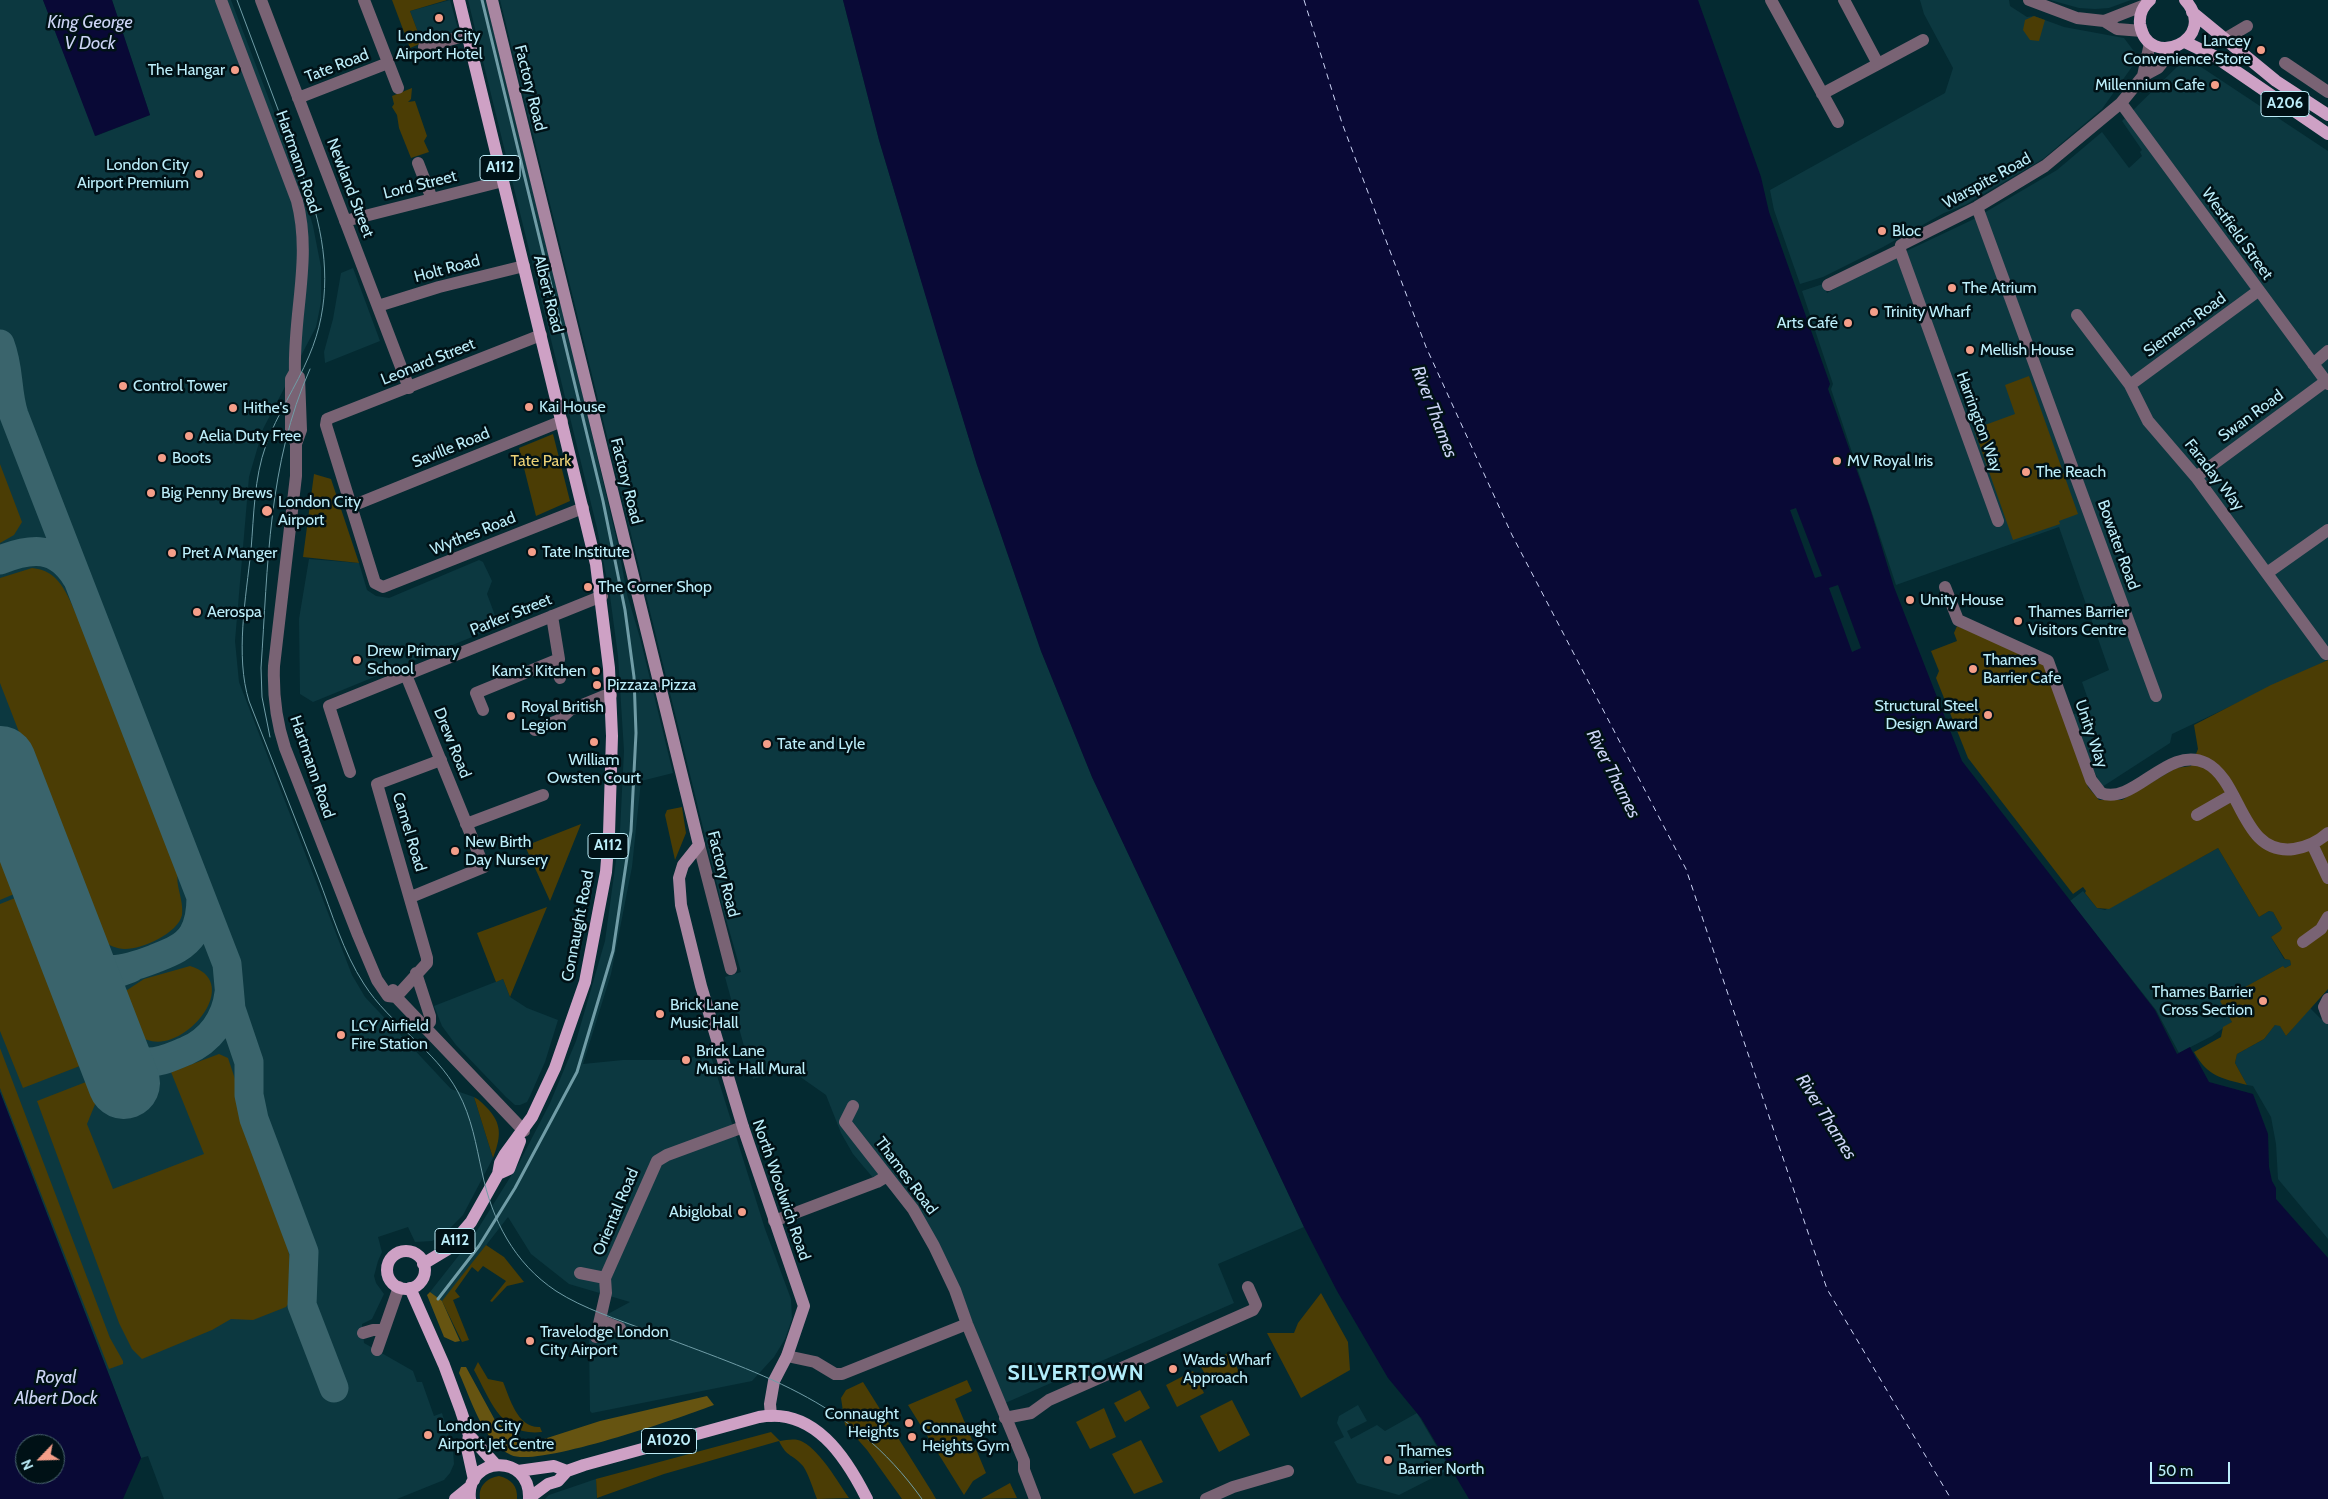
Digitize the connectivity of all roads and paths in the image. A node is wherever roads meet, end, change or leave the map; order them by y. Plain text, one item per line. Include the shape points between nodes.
1 (221, 0) edge
2 (261, 0) edge
3 (364, 0) edge
4 (459, 0) edge
5 (492, 0) edge
6 (1770, 0) edge
7 (1844, 0) edge
8 (2029, 0) edge
9 (2185, 0) edge
10 (2147, 2) edge
11 (2192, 12) junction
12 (2104, 20) junction
13 (2247, 26) dead end
14 (2142, 31) junction
15 (467, 35) junction
16 (2226, 39) junction
17 (1923, 40) dead end
18 (2150, 42) junction
19 (2180, 45) junction
20 (424, 47) dead end
21 (2285, 63) dead end
22 (388, 64) junction
23 (1878, 64) junction
24 (2143, 76) junction
25 (398, 88) dead end
26 (2328, 92) edge
27 (1822, 94) junction
28 (298, 98) junction
29 (2121, 103) junction
30 (2328, 115) edge
31 (1838, 122) dead end
32 (2328, 134) edge
33 (418, 163) dead end
34 (503, 182) junction
35 (432, 199) junction
36 (1977, 207) junction
37 (345, 221) junction
38 (1900, 250) junction
39 (524, 266) junction
40 (1828, 285) dead end
41 (2258, 291) junction
42 (378, 306) junction
43 (2077, 315) dead end
44 (541, 335) junction
45 (2328, 351) edge
46 (2312, 364) junction
47 (2327, 383) edge
48 (2130, 386) junction
49 (409, 388) junction
50 (562, 422) junction
51 (2196, 477) junction
52 (352, 506) junction
53 (583, 508) junction
54 (1998, 521) dead end
55 (2328, 530) edge
56 (2267, 572) junction
57 (1945, 587) dead end
58 (602, 596) junction
59 (552, 616) junction
60 (2326, 654) dead end
61 (554, 662) junction
62 (406, 675) junction
63 (560, 678) dead end
64 (610, 695) junction
65 (2156, 696) dead end
66 (483, 710) dead end
67 (535, 730) dead end
68 (441, 760) junction
69 (350, 772) dead end
70 (543, 795) dead end
71 (2232, 795) junction
72 (2197, 815) dead end
73 (466, 824) junction
74 (2328, 833) edge
75 (2315, 843) junction
76 (699, 845) junction
77 (484, 867) joint
78 (2328, 878) edge
79 (411, 897) junction
80 (2328, 917) edge
81 (2303, 942) dead end
82 (731, 969) dead end
83 (416, 973) junction
84 (407, 985) junction
85 (421, 992) junction
86 (396, 997) junction
87 (426, 1028) junction
88 (853, 1106) dead end
89 (743, 1128) junction
90 (524, 1131) junction
91 (887, 1176) junction
92 (774, 1222) junction
93 (424, 1264) junction
94 (580, 1273) dead end
95 (605, 1278) junction
96 (405, 1288) junction
97 (1248, 1288) dead end
98 (600, 1320) junction
99 (967, 1324) junction
100 (620, 1328) dead end
101 (383, 1332) junction
102 (363, 1333) dead end
103 (596, 1337) dead end
104 (377, 1350) dead end
105 (788, 1356) junction
106 (771, 1416) junction
107 (1005, 1418) junction
108 (469, 1435) junction
109 (496, 1465) junction
110 (518, 1471) junction
111 (567, 1471) junction
112 (1288, 1471) dead end
113 (472, 1483) junction
114 (455, 1499) edge
115 (470, 1499) edge
116 (529, 1499) edge
117 (867, 1499) edge
118 (1035, 1499) edge
119 (1206, 1499) edge

1 - 86 street, Hartmann Road via 300,216 304,257 296,318 295,372 291,379 291,430 296,444 294,494 274,666 276,708 285,748 358,935 382,989 388,996
2 - 28 street, Newland Street
3 - 22 street
4 - 15 main road, Albert Road / A112
5 - 76 street, Factory Road
6 - 27 street
7 - 23 street
8 - 12 street via 2077,18
9 - 11 main road
10 - 12 street
10 - 14 main road via 2141,13
11 - 16 main road, A206
11 - 19 main road via 2194,27 2190,38
12 - 14 street via 2117,29
13 - 16 street
14 - 18 main road
15 - 20 street
15 - 34 main road, Albert Road / A112
16 - 30 main road, A206 via 2276,81
17 - 23 street
18 - 19 main road via 2161,47
18 - 24 street, Warspite Road
19 - 24 street, Warspite Road via 2158,68
19 - 32 main road, A206 via 2214,56
21 - 26 street
22 - 25 street
22 - 28 street, Tate Road
23 - 27 street
24 - 29 street, Warspite Road
27 - 31 street
28 - 37 street, Newland Street
29 - 36 street, Warspite Road via 2045,166
29 - 41 street, Westfield Street
33 - 35 street
34 - 35 street, Lord Street
34 - 39 main road, Albert Road / A112
35 - 37 street, Lord Street
36 - 38 street, Warspite Road via 1901,245
36 - 65 street, Bowater Road
37 - 42 street, Newland Street
38 - 40 street, Warspite Road
38 - 54 street, Harrington Way
39 - 42 street, Holt Road
39 - 44 main road, Albert Road / A112
41 - 46 street, Westfield Street
41 - 48 street, Siemens Road
42 - 49 street, Newland Street
43 - 48 street, Faraday Way
44 - 49 street, Leonard Street
44 - 50 main road, Albert Road / A112
45 - 46 street
46 - 47 street, Westfield Street
47 - 51 street, Swan Road
48 - 51 street, Faraday Way via 2148,421
49 - 52 street, Leonard Street via 327,419 326,426
50 - 52 street, Saville Road
50 - 53 main road, Albert Road / A112
51 - 56 street, Faraday Way
52 - 53 street, Wythes Road via 376,583 383,587
53 - 58 main road, Albert Road / A112
55 - 56 street
56 - 60 street, Faraday Way
57 - 71 street, Unity Way via 1958,620 2048,661 2090,780 2101,793 2115,796 2172,764 2194,760 2212,767
58 - 59 street, Parker Street
58 - 64 main road, Connaught Road / A112
59 - 61 street via 559,659
59 - 62 street, Parker Street
61 - 63 street
61 - 66 street via 476,693
62 - 68 street, Drew Road
62 - 69 street, Parker Street via 329,706
64 - 67 street via 570,710 559,720
64 - 90 main road, Connaught Road / A112 via 609,834 599,916 575,1017 555,1068
68 - 73 street, Drew Road
68 - 79 street, Camel Road via 377,784
70 - 73 street
71 - 72 street
71 - 75 street, Unity Way via 2254,832 2268,844 2290,850
73 - 77 street, Drew Road
74 - 75 street
75 - 78 street
76 - 82 street, Factory Road
76 - 89 street, North Woolwich Road via 683,865 678,891 701,986
77 - 79 street, Camel Road
79 - 83 street, Camel Road via 428,958
80 - 81 street via 2321,929
83 - 84 street, Camel Road
83 - 85 street
84 - 85 street
84 - 86 street, Camel Road
85 - 87 street via 430,1016
86 - 87 street, Hartmann Road
87 - 90 street, Hartmann Road
88 - 91 street, Thames Road via 845,1122
89 - 92 street, North Woolwich Road
89 - 95 street, Oriental Road via 657,1161
90 - 93 main road, Connaught Road / A112 via 500,1163 498,1174 460,1237
91 - 92 street
91 - 99 street, Thames Road via 913,1209 934,1246
92 - 105 street, North Woolwich Road via 804,1306
93 - 96 main road, A112 via 421,1281
93 - 96 main road, A112 via 414,1253 399,1252 388,1262 388,1277
94 - 95 street, Oriental Road
95 - 98 street, Oriental Road via 606,1293
96 - 101 street
96 - 108 main road, A112 via 454,1389
97 - 107 street via 1256,1305 1253,1310 1049,1400 1031,1412
98 - 100 street
98 - 103 street, Oriental Road
99 - 105 street via 842,1374 835,1374 815,1362
99 - 107 street, Thames Road
101 - 102 street
101 - 104 street
105 - 106 street, North Woolwich Road via 774,1381
106 - 111 main road, A1020
106 - 117 main road, A1020 via 795,1419 828,1439
107 - 118 street, Thames Road via 1024,1461 1024,1470
108 - 109 main road, A112
108 - 113 main road, A112
109 - 110 main road, A1020
109 - 113 main road via 482,1470
110 - 111 main road, A1020 via 554,1466
110 - 116 main road, A1020 via 528,1488
111 - 116 main road, A1020 via 558,1481 548,1484
112 - 119 street via 1233,1487
113 - 114 main road
113 - 115 main road

